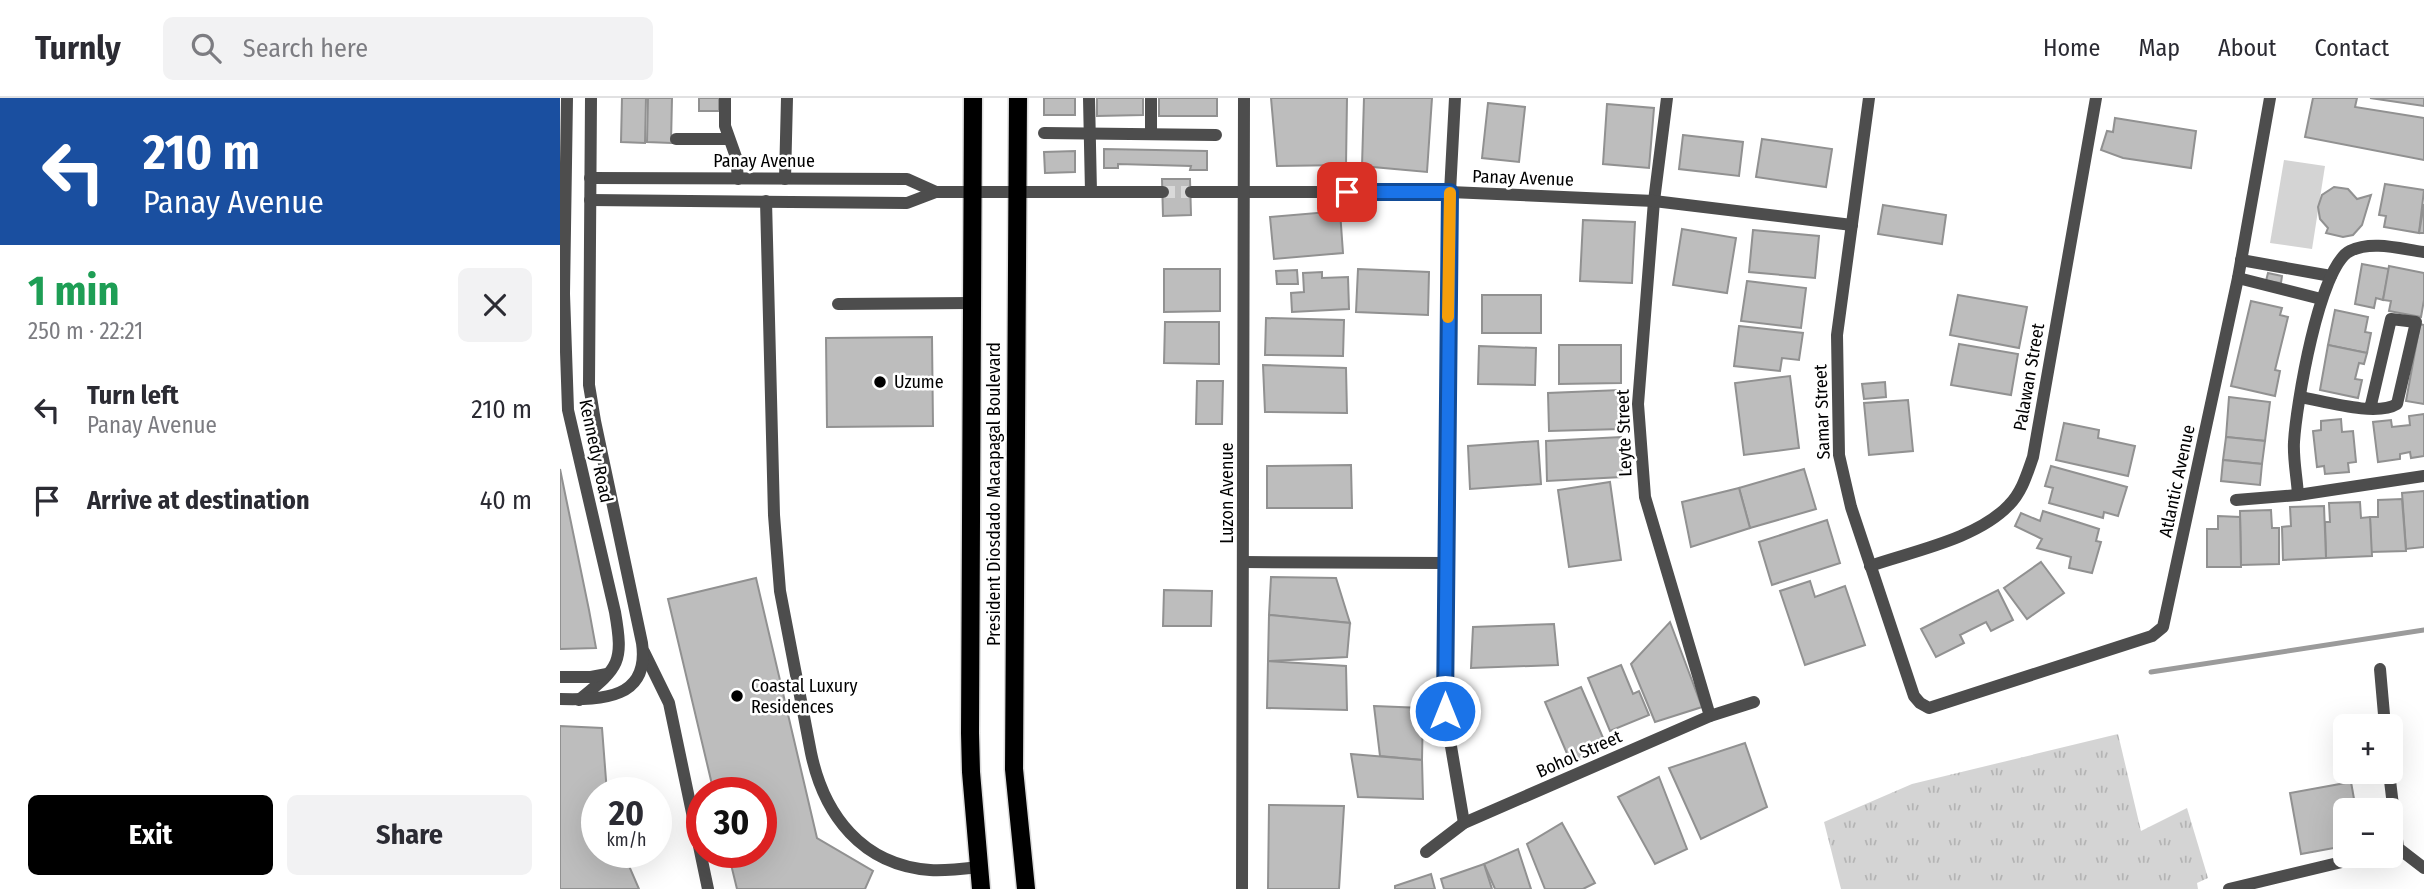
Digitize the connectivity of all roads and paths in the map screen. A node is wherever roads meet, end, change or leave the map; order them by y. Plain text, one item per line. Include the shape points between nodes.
1 (567, 98) edge
2 (591, 98) edge
3 (725, 98) edge
4 (787, 98) edge
5 (973, 98) edge
6 (1018, 98) edge
7 (1089, 98) edge
8 (1151, 98) edge
9 (1244, 98) edge
10 (1455, 98) edge
11 (1667, 98) edge
12 (1869, 98) edge
13 (2096, 98) edge
14 (2270, 98) edge
15 (1044, 133) dead end
16 (1090, 134) junction
17 (1151, 134) junction
18 (1216, 135) dead end
19 (676, 139) dead end
20 (729, 139) junction
21 (590, 178) junction
22 (738, 179) junction
23 (785, 179) junction
24 (936, 192) junction
25 (974, 192) junction
26 (1017, 192) junction
27 (1091, 192) junction
28 (1163, 192) tunnel mouth
29 (1191, 192) tunnel mouth
30 (1245, 192) junction
31 (1450, 192) junction
32 (590, 200) junction
33 (766, 201) junction
34 (1654, 201) junction
35 (1852, 225) junction
36 (2424, 252) edge
37 (2241, 260) junction
38 (2331, 276) junction
39 (2238, 278) junction
40 (2321, 299) junction
41 (972, 303) junction
42 (838, 304) dead end
43 (2300, 397) junction
44 (2370, 409) junction
45 (2424, 476) edge
46 (2298, 495) junction
47 (2236, 500) dead end
48 (1244, 562) junction
49 (1445, 563) junction
50 (1870, 566) junction
51 (643, 652) junction
52 (2380, 669) dead end
53 (610, 673) junction
54 (560, 677) edge
55 (560, 699) edge
56 (579, 700) junction
57 (1754, 702) dead end
58 (1929, 708) joint
59 (2384, 714) edge
60 (1710, 716) junction
61 (1464, 823) junction
62 (1426, 852) dead end
63 (2403, 855) edge
64 (2333, 864) edge
65 (979, 867) junction
66 (2424, 868) edge
67 (708, 889) edge
68 (981, 889) edge
69 (1026, 889) edge
70 (1242, 889) edge
71 (2229, 889) edge

1 - 53 street, Kennedy Road via 566,396 619,638 618,659
2 - 21 street, Kennedy Road
3 - 20 street
4 - 23 street
5 - 25 main road, President Diosdado Macapagal Boulevard
6 - 26 main road, President Diosdado Macapagal Boulevard
7 - 16 street
8 - 17 street
9 - 30 street, Luzon Avenue
10 - 31 street
11 - 34 street, Leyte Street
12 - 35 street, Samar Street
13 - 50 street, Palawan Street via 2033,457 2022,486 2009,506 1985,524
14 - 37 street, Atlantic Avenue
15 - 16 street
16 - 17 street
16 - 27 street
17 - 18 street
19 - 20 street
20 - 22 street
21 - 22 street, Panay Avenue
21 - 32 street, Kennedy Road
22 - 23 street, Panay Avenue
23 - 24 street, Panay Avenue via 907,179
24 - 25 street, Panay Avenue
24 - 33 street, Panay Avenue via 907,202
25 - 26 street, Panay Avenue
25 - 41 main road, President Diosdado Macapagal Boulevard
26 - 27 street, Panay Avenue
26 - 69 main road, President Diosdado Macapagal Boulevard via 1014,769
27 - 28 street, Panay Avenue
29 - 30 street, Panay Avenue
30 - 31 street, Panay Avenue
30 - 48 street, Luzon Avenue
31 - 34 street, Panay Avenue
31 - 49 street
32 - 33 street, Panay Avenue
32 - 51 street, Kennedy Road via 589,385
33 - 65 street via 777,567 819,783 838,820 870,849 921,869
34 - 35 street, Panay Avenue
34 - 60 street, Leyte Street via 1638,404 1645,497
35 - 50 street, Samar Street via 1837,335 1839,455
36 - 38 street via 2378,246 2350,251
37 - 38 street
37 - 39 street, Atlantic Avenue
38 - 40 street
39 - 40 street
39 - 58 street, Atlantic Avenue via 2163,627 2152,636
40 - 43 street
41 - 42 street
41 - 65 main road, President Diosdado Macapagal Boulevard via 970,733
43 - 44 street
43 - 46 street via 2294,443
44 - 44 street via 2397,404 2416,322 2391,319
45 - 46 street
46 - 47 street
48 - 49 street
48 - 70 street, Luzon Avenue
49 - 61 street via 1445,711
50 - 58 street, Samar Street via 1914,696
51 - 56 street via 641,670 628,688 614,696
51 - 67 street, Kennedy Road via 668,704
52 - 59 street
53 - 54 street
53 - 56 street
55 - 56 street
57 - 60 street, Bohol Street
60 - 61 street, Bohol Street
61 - 62 street, Bohol Street
63 - 66 street
64 - 71 street
65 - 68 main road, President Diosdado Macapagal Boulevard

